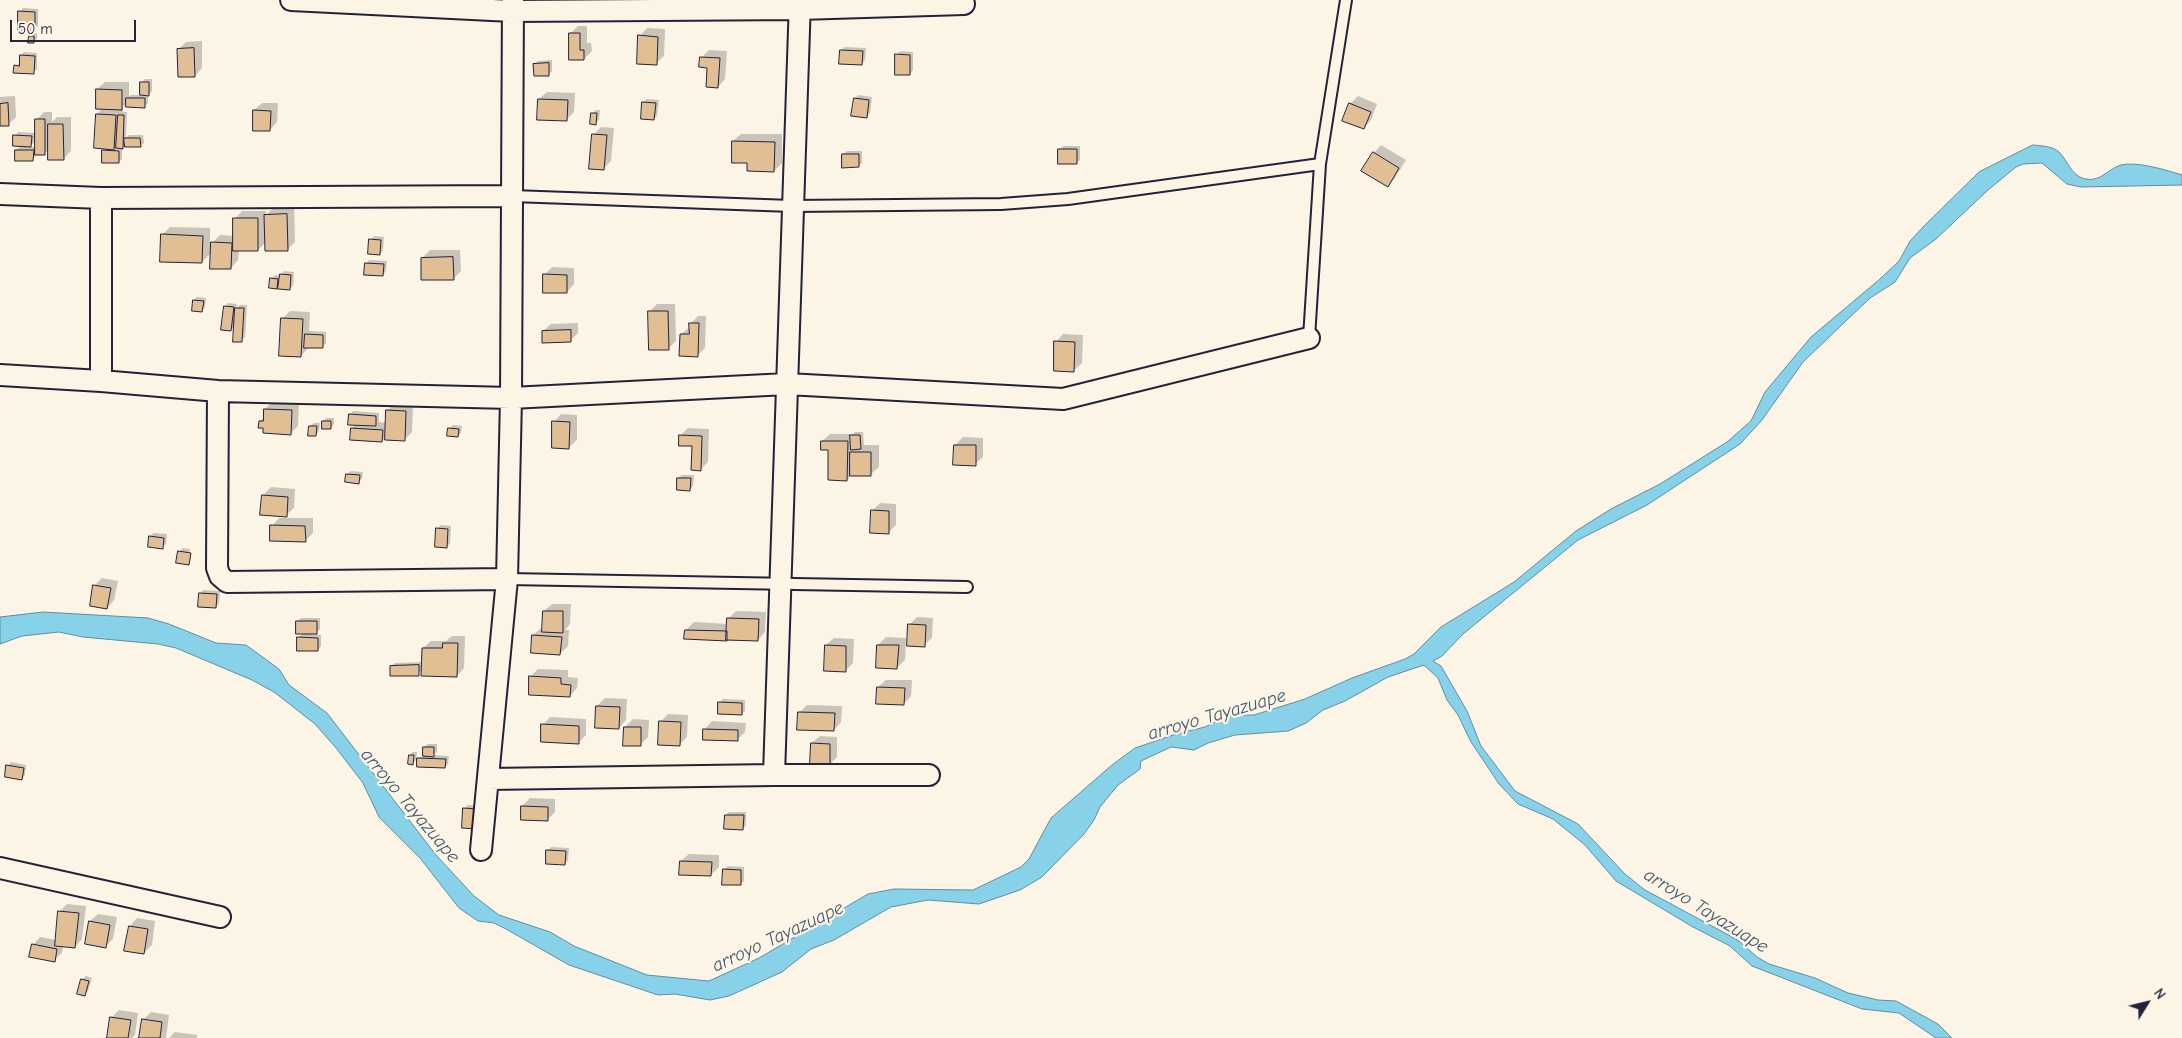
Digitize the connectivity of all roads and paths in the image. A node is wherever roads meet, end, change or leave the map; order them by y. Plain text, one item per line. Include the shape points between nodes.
1 (291, 0) edge
2 (1346, 0) edge
3 (964, 4) dead end
4 (513, 5) edge
5 (800, 5) edge
6 (1320, 164) junction
7 (0, 194) edge
8 (512, 196) junction
9 (101, 198) junction
10 (792, 206) junction
11 (1309, 338) joint
12 (0, 376) edge
13 (100, 381) junction
14 (786, 384) junction
15 (218, 391) junction
16 (511, 398) junction
17 (507, 579) junction
18 (780, 585) junction
19 (967, 587) dead end
20 (774, 775) junction
21 (929, 775) dead end
22 (488, 779) junction
23 (481, 850) dead end
24 (0, 868) edge
25 (220, 917) dead end

1 - 4 street
2 - 6 lane
3 - 5 street
4 - 5 street
4 - 8 street
5 - 10 street
6 - 10 lane via 1068,199 1001,204
6 - 11 lane
7 - 9 street
8 - 9 street
8 - 10 lane
8 - 16 street
9 - 13 street
10 - 14 street
11 - 14 street via 1062,399
12 - 13 street
13 - 15 street
14 - 16 street
14 - 18 street
15 - 16 street
15 - 17 street via 217,568 227,582
16 - 17 street
17 - 18 lane
17 - 22 street
18 - 19 lane
18 - 20 street
20 - 21 street
20 - 22 street
22 - 23 street
24 - 25 street

